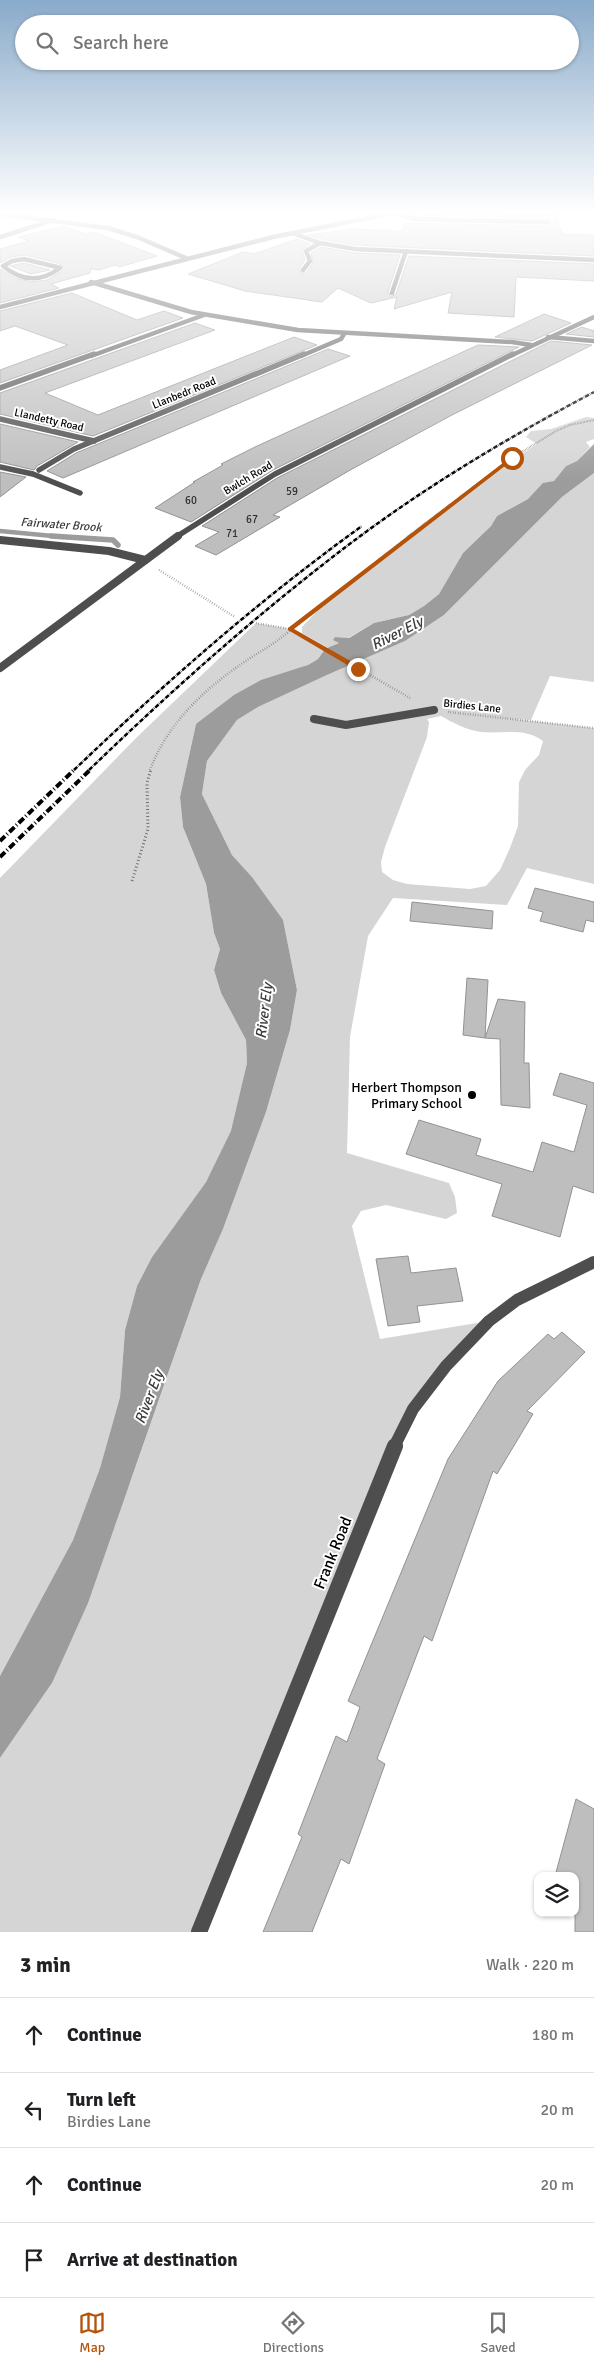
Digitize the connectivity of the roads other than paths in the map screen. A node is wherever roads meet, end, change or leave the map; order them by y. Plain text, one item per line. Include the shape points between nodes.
1 (14, 303) edge
2 (164, 303) edge
3 (0, 307) edge
4 (205, 315) junction
5 (594, 317) edge
6 (344, 334) junction
7 (548, 337) junction
8 (594, 341) edge
9 (530, 345) junction
10 (0, 388) edge
11 (0, 419) edge
12 (94, 441) junction
13 (0, 467) edge
14 (33, 474) junction
15 (80, 493) dead end
16 (0, 540) edge
17 (145, 560) junction
18 (0, 668) edge
19 (434, 710) road end
20 (314, 719) dead end
21 (594, 1262) edge
22 (199, 1932) edge

1 - 3 street
2 - 4 street
4 - 6 street
4 - 10 street
5 - 7 street, Bwlch Road
6 - 9 street
6 - 12 street, Llanbedr Road via 341,339
7 - 8 street
7 - 9 street, Bwlch Road
9 - 17 street, Bwlch Road via 275,474
11 - 12 street, Llandetty Road
12 - 14 street, Llanbedr Road
13 - 14 street
14 - 15 street
16 - 17 street via 109,551
17 - 18 street, Bwlch Road
19 - 20 street via 346,725
21 - 22 street, Frank Road via 548,1282 489,1321 446,1366 413,1409 392,1451

